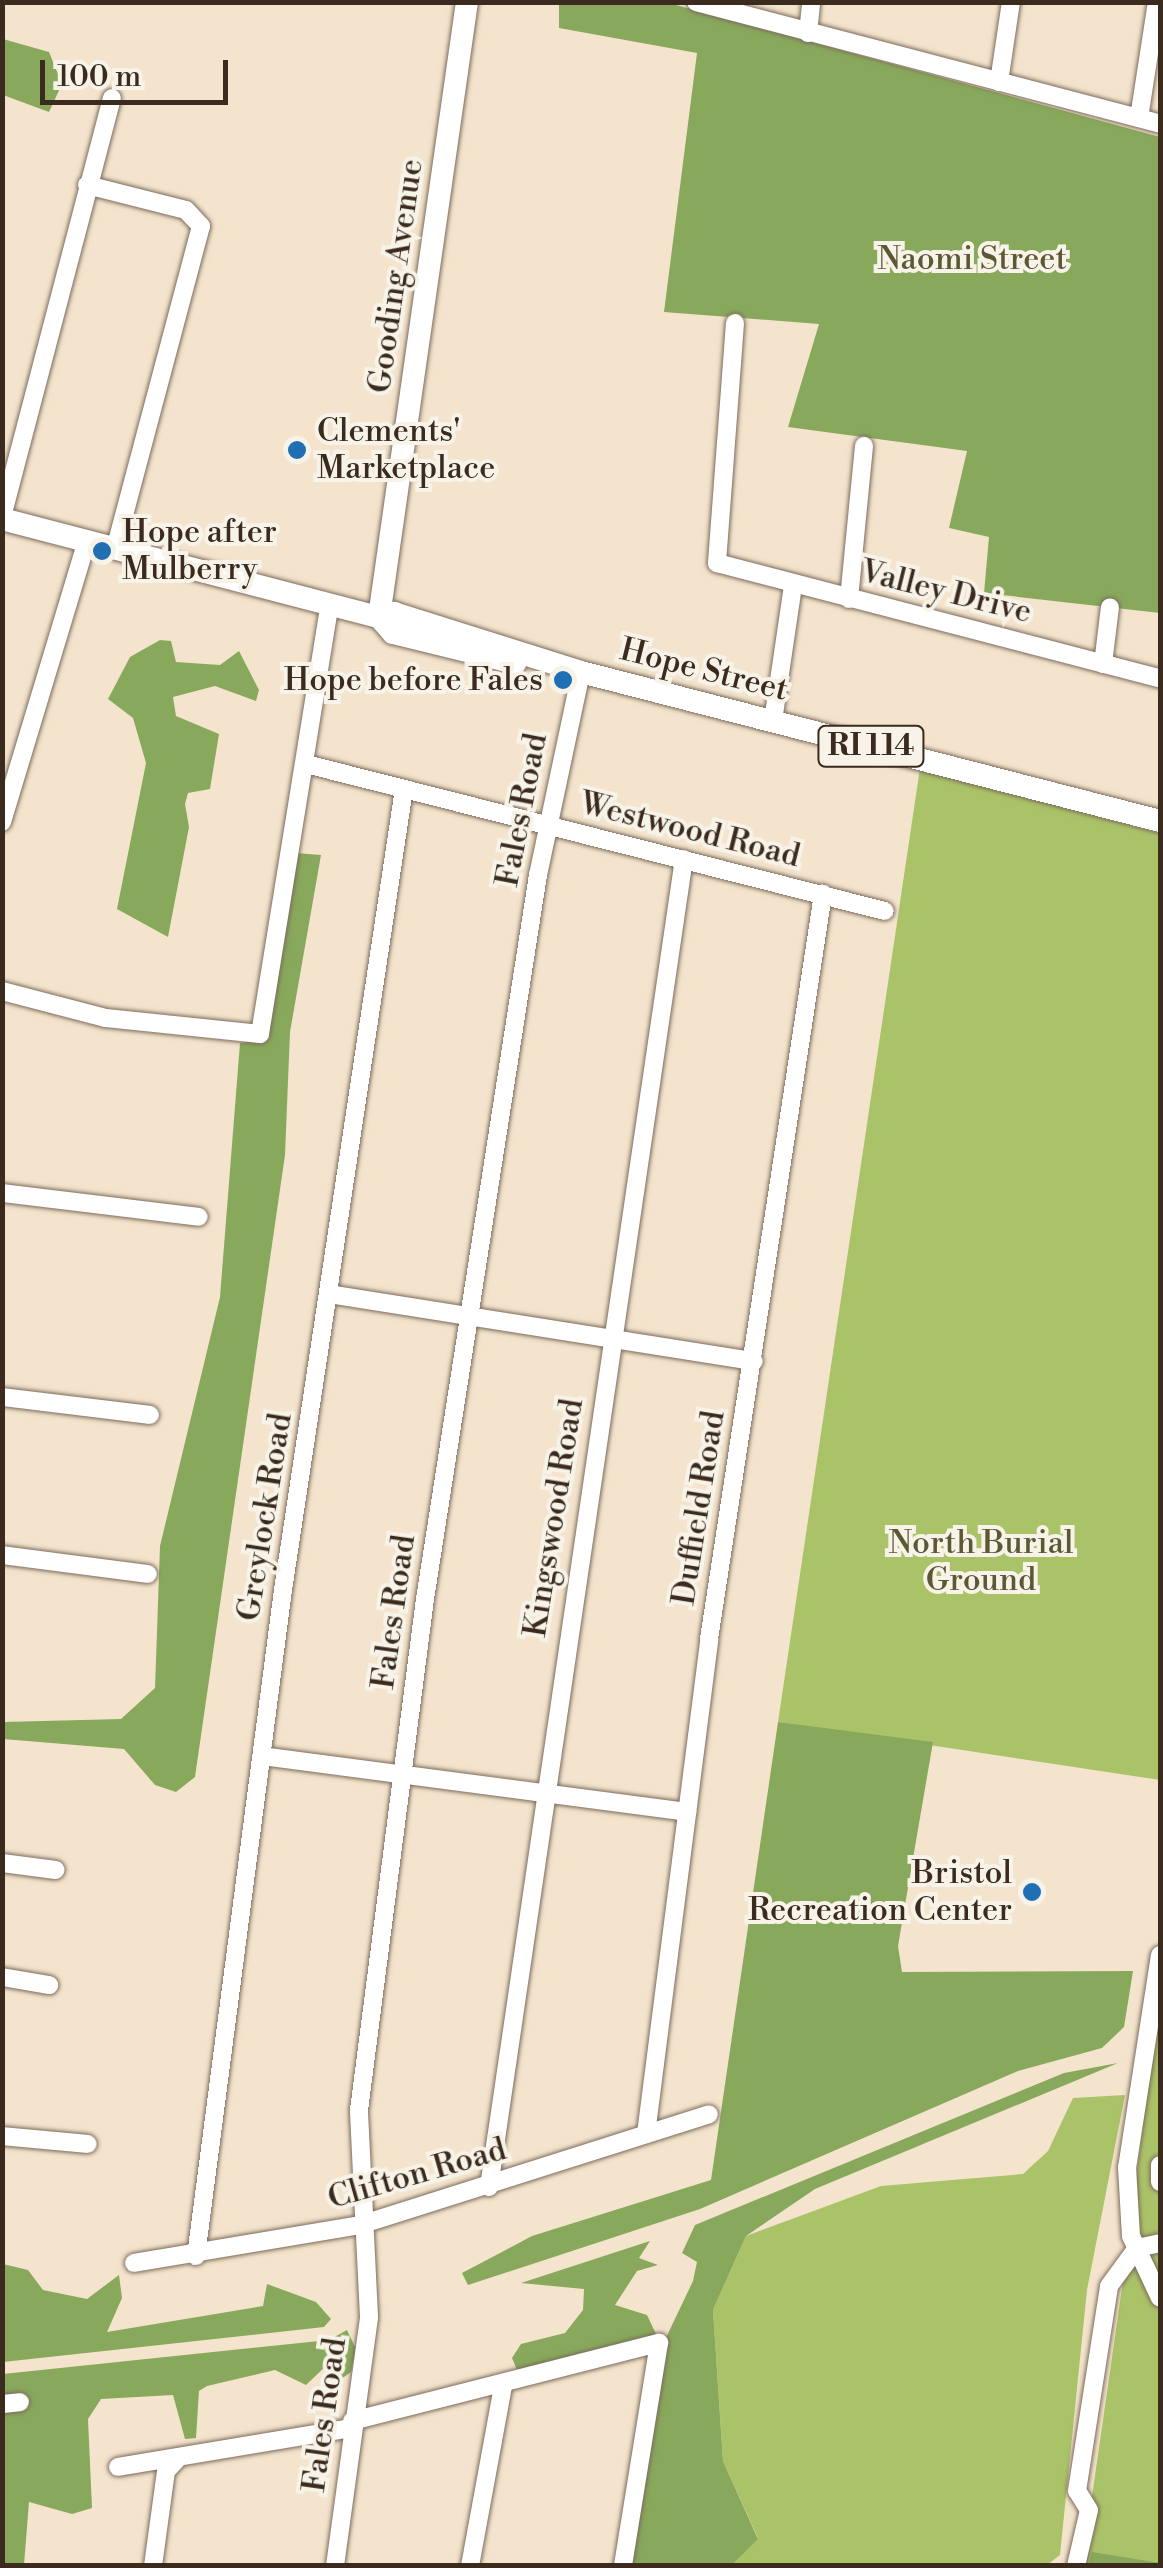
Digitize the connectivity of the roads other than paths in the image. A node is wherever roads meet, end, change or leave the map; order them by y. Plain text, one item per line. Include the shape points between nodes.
1 (467, 2) edge
2 (696, 2) edge
3 (812, 2) edge
4 (1011, 2) edge
5 (1156, 2) edge
6 (808, 33) junction
7 (999, 82) junction
8 (112, 98) dead end
9 (1139, 118) junction
10 (1160, 124) edge
11 (87, 184) junction
12 (735, 322) dead end
13 (864, 446) dead end
14 (2, 518) edge
15 (88, 542) junction
16 (115, 548) junction
17 (793, 585) junction
18 (849, 598) junction
19 (330, 604) junction
20 (1110, 608) dead end
21 (379, 617) junction
22 (1103, 664) junction
23 (580, 672) junction
24 (1160, 678) edge
25 (773, 721) junction
26 (306, 764) junction
27 (11, 768) edge
28 (404, 789) junction
29 (1160, 820) edge
30 (2, 822) edge
31 (546, 825) junction
32 (684, 859) junction
33 (823, 894) junction
34 (886, 911) dead end
35 (2, 991) edge
36 (2, 1192) edge
37 (199, 1217) dead end
38 (329, 1294) junction
39 (470, 1314) junction
40 (611, 1336) junction
41 (754, 1361) junction
42 (2, 1396) edge
43 (150, 1415) dead end
44 (2, 1555) edge
45 (148, 1574) dead end
46 (262, 1756) junction
47 (402, 1775) junction
48 (544, 1795) junction
49 (687, 1812) junction
50 (2, 1863) edge
51 (56, 1870) dead end
52 (1160, 1955) edge
53 (2, 1978) edge
54 (49, 1985) dead end
55 (709, 2114) dead end
56 (646, 2134) junction
57 (2, 2136) edge
58 (88, 2144) dead end
59 (1160, 2165) edge
60 (1160, 2182) edge
61 (489, 2187) junction
62 (360, 2226) junction
63 (1160, 2243) edge
64 (1137, 2248) junction
65 (196, 2256) junction
66 (134, 2263) dead end
67 (1160, 2298) edge
68 (504, 2386) junction
69 (352, 2424) junction
70 (177, 2460) junction
71 (118, 2467) dead end
72 (153, 2566) edge
73 (335, 2566) edge
74 (470, 2566) edge
75 (623, 2566) edge
76 (1076, 2566) edge

1 - 21 main road, Gooding Avenue
2 - 6 street
3 - 6 street
4 - 7 street
5 - 9 street
6 - 7 street
7 - 9 street
8 - 11 street
9 - 10 street
11 - 14 street
11 - 16 street via 198,215
12 - 17 street, Valley Drive via 716,563
13 - 18 street
14 - 15 main road, Hope Street / RI 114
15 - 16 main road, Hope Street / RI 114
15 - 27 street
16 - 19 main road, Hope Street / RI 114
17 - 18 street, Valley Drive
17 - 25 street
18 - 22 street, Valley Drive
19 - 21 main road, Hope Street / RI 114
19 - 26 street
20 - 22 street
21 - 23 main road, Hope Street / RI 114 via 393,632
22 - 24 street, Valley Drive
23 - 25 main road, Hope Street / RI 114
23 - 31 street, Fales Road
25 - 29 main road, Hope Street / RI 114
26 - 28 street, Westwood Road
26 - 35 street via 256,1036 106,1018
27 - 30 street
28 - 31 street, Westwood Road
28 - 38 street, Greylock Road
31 - 32 street, Westwood Road
31 - 39 street, Fales Road
32 - 33 street, Westwood Road
32 - 40 street, Kingswood Road
33 - 34 street, Westwood Road
33 - 41 street, Duffield Road
36 - 37 street
38 - 39 street
38 - 46 street, Greylock Road
39 - 40 street
39 - 47 street, Fales Road
40 - 41 street
40 - 48 street, Kingswood Road
41 - 49 street, Duffield Road
42 - 43 street
44 - 45 street
46 - 47 street
46 - 65 street, Greylock Road
47 - 48 street
47 - 62 street, Fales Road via 358,2120
48 - 49 street
48 - 61 street, Kingswood Road
49 - 56 street, Duffield Road
50 - 51 street
52 - 64 street via 1127,2167
53 - 54 street
55 - 56 street, Clifton Road
56 - 61 street, Clifton Road
57 - 58 street
59 - 60 street
61 - 62 street, Clifton Road
62 - 65 street, Clifton Road
62 - 69 street, Fales Road via 370,2317
63 - 64 street
64 - 67 street
64 - 76 street via 1108,2286 1077,2490 1089,2510
65 - 66 street, Clifton Road
68 - 69 street
68 - 74 street
68 - 75 street via 659,2342
69 - 70 street
69 - 73 street, Fales Road
70 - 71 street
70 - 72 street via 166,2471

